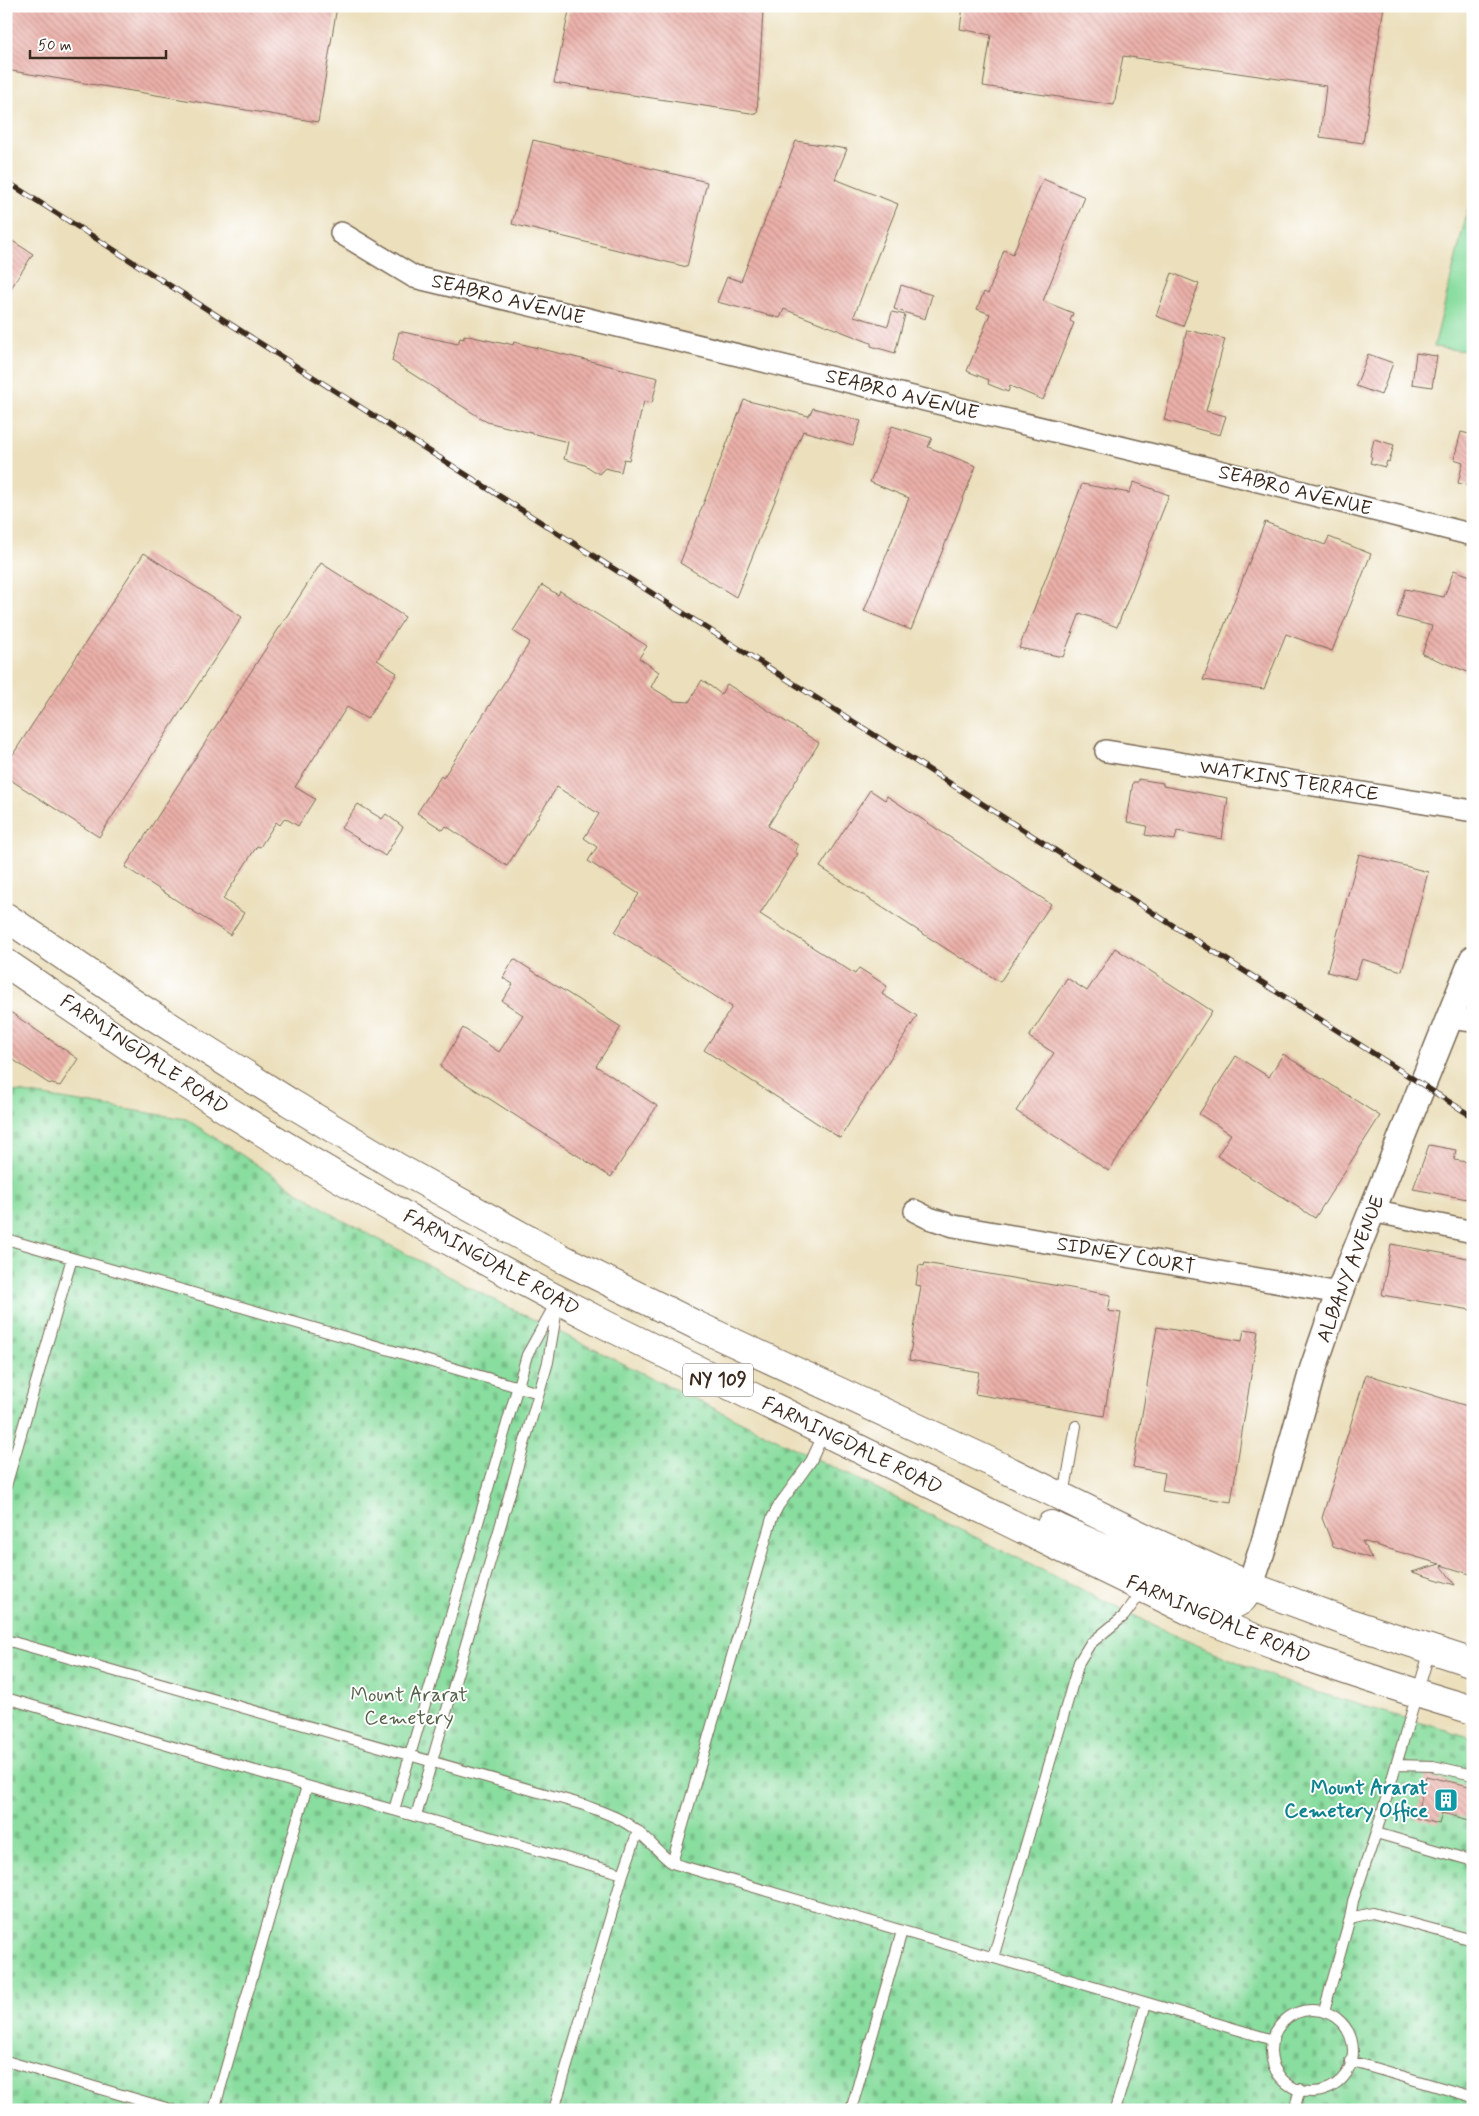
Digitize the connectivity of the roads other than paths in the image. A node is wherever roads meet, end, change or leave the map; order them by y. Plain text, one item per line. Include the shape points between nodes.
1 (341, 233) dead end
2 (1473, 535) edge
3 (1106, 751) dead end
4 (1473, 811) edge
5 (6, 917) edge
6 (1473, 959) edge
7 (6, 963) edge
8 (1461, 1020) edge
9 (915, 1211) dead end
10 (1372, 1212) junction
11 (1473, 1232) edge
12 (6, 1239) edge
13 (72, 1258) junction
14 (1339, 1293) junction
15 (558, 1300) junction
16 (518, 1386) junction
17 (540, 1393) junction
18 (1076, 1426) dead end
19 (824, 1433) junction
20 (6, 1486) edge
21 (941, 1490) junction
22 (1064, 1498) junction
23 (1250, 1586) junction
24 (1143, 1590) junction
25 (6, 1640) edge
26 (1430, 1650) junction
27 (1473, 1663) edge
28 (1417, 1694) junction
29 (6, 1698) edge
30 (1473, 1710) edge
31 (410, 1755) junction
32 (432, 1762) junction
33 (1396, 1765) junction
34 (1473, 1775) edge
35 (307, 1786) junction
36 (394, 1810) junction
37 (416, 1816) junction
38 (638, 1831) junction
39 (1376, 1833) junction
40 (1473, 1861) edge
41 (672, 1863) junction
42 (623, 1874) junction
43 (1350, 1918) junction
44 (902, 1931) junction
45 (1473, 1940) edge
46 (993, 1958) junction
47 (1146, 2003) junction
48 (1324, 2011) junction
49 (1273, 2040) junction
50 (6, 2061) edge
51 (1350, 2062) junction
52 (1300, 2089) junction
53 (1473, 2097) edge
54 (173, 2110) edge
55 (214, 2110) edge
56 (554, 2110) edge
57 (851, 2110) edge
58 (1115, 2110) edge
59 (1294, 2110) edge

1 - 2 street, SEABRO AVENUE via 414,278
3 - 4 street, WATKINS TERRACE
5 - 22 main road, FARMINGDALE ROAD / NY 109 via 249,1078 505,1228 657,1306
6 - 8 street, ALBANY AVENUE
7 - 15 main road, FARMINGDALE ROAD / NY 109 via 173,1076 290,1148
8 - 10 street, ALBANY AVENUE
9 - 14 street, SIDNEY COURT via 954,1226
10 - 11 street
10 - 14 street, ALBANY AVENUE
12 - 13 lane
13 - 16 lane
13 - 20 lane
14 - 23 street, ALBANY AVENUE via 1313,1369
15 - 16 lane via 527,1355
15 - 17 lane
15 - 19 main road, FARMINGDALE ROAD / NY 109
16 - 17 lane
16 - 31 lane
17 - 32 lane
18 - 22 lane
19 - 21 main road, FARMINGDALE ROAD / NY 109
19 - 41 lane via 811,1461 772,1518
21 - 23 main road via 994,1502 1228,1604 1242,1600
21 - 24 main road, FARMINGDALE ROAD / NY 109
22 - 23 main road, FARMINGDALE ROAD / NY 109
23 - 26 main road, FARMINGDALE ROAD / NY 109
24 - 28 main road, FARMINGDALE ROAD / NY 109 via 1264,1643
24 - 46 lane via 1124,1616 1090,1644 1079,1662
25 - 31 lane
26 - 27 main road, FARMINGDALE ROAD / NY 109
26 - 28 lane
28 - 30 main road, FARMINGDALE ROAD / NY 109
28 - 33 lane
29 - 35 lane
31 - 32 lane
31 - 36 lane
32 - 37 lane
32 - 38 lane via 584,1806 610,1815
33 - 34 lane via 1440,1767
33 - 39 lane
35 - 36 lane
35 - 55 lane
36 - 37 lane
37 - 42 lane
38 - 41 lane
38 - 42 lane
39 - 40 lane
39 - 43 lane via 1352,1901
41 - 44 lane
42 - 56 lane
43 - 45 lane via 1372,1914
43 - 48 lane
44 - 46 lane
44 - 57 lane
46 - 47 lane
47 - 49 lane
47 - 58 lane
48 - 49 lane via 1310,2009 1294,2014 1278,2029
48 - 51 lane via 1346,2027 1351,2040
49 - 52 lane via 1271,2054 1276,2072 1285,2082
50 - 54 lane
51 - 52 lane via 1344,2076 1329,2088 1314,2092
51 - 53 lane
52 - 59 lane

